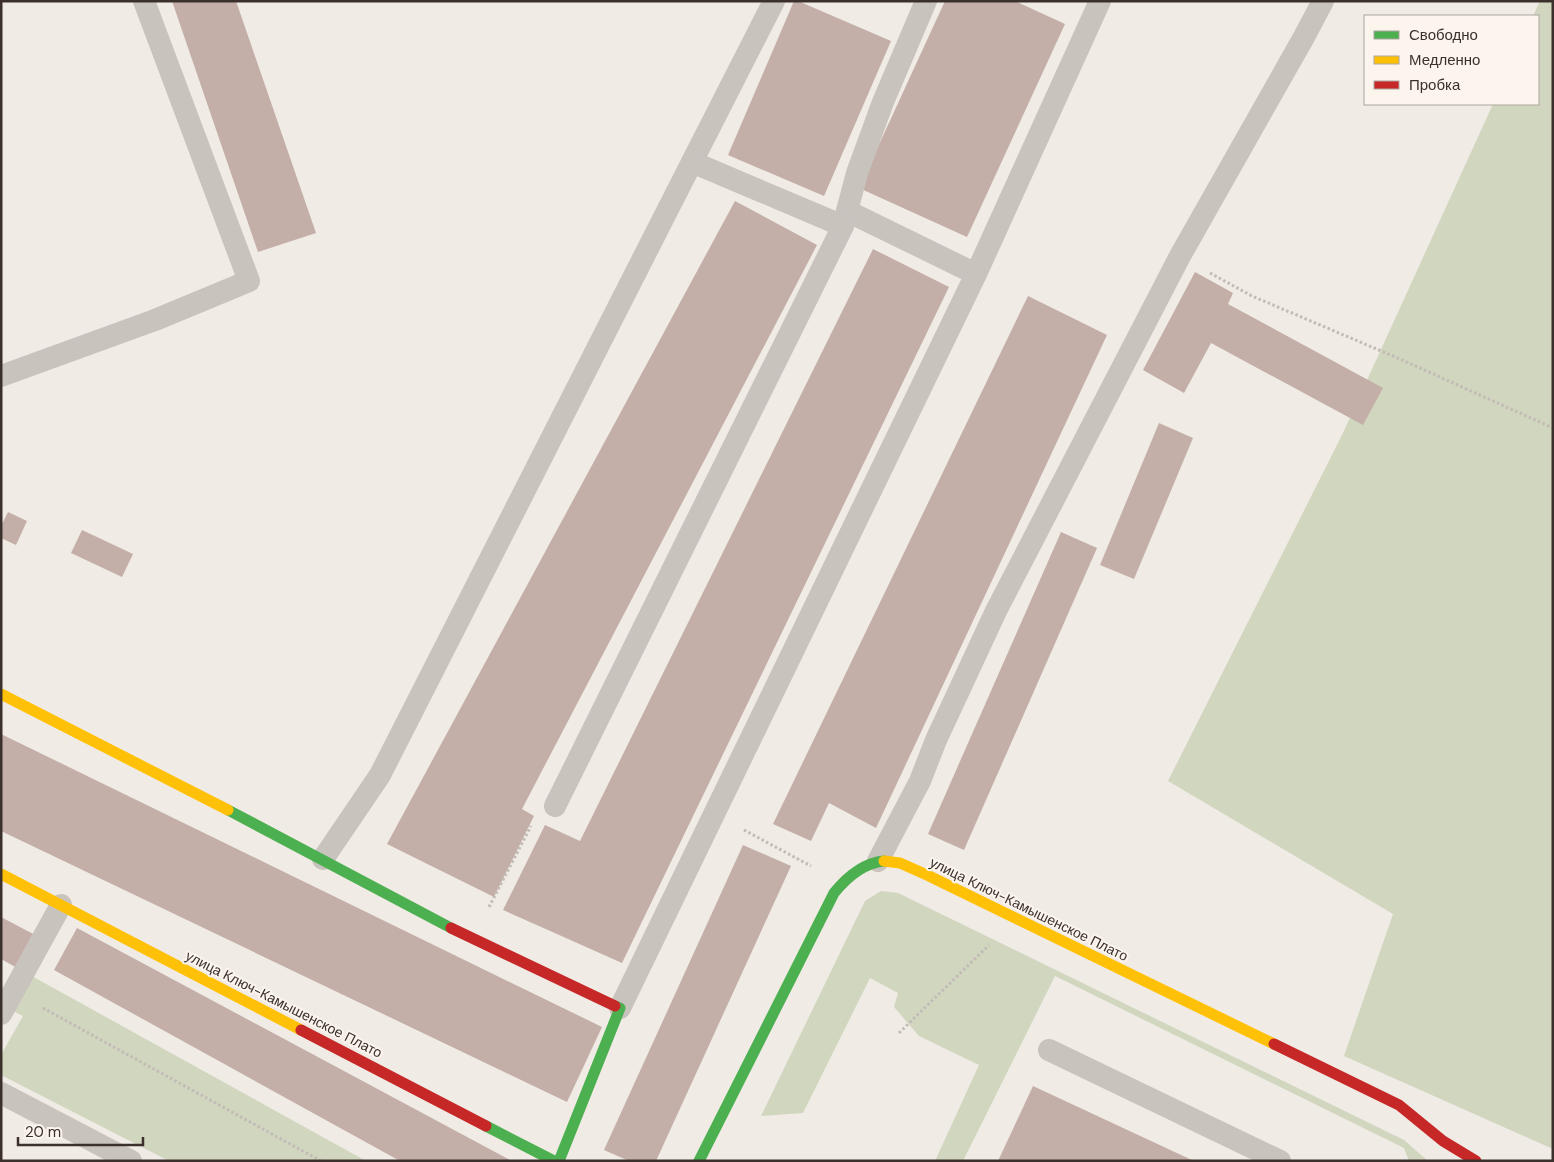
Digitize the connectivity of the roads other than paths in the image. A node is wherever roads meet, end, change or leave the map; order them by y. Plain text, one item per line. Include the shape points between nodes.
1 (144, 1) edge
2 (774, 1) edge
3 (926, 1) edge
4 (1323, 1) edge
5 (1099, 2) edge
6 (692, 162) junction
7 (845, 218) junction
8 (976, 274) junction
9 (1, 376) edge
10 (1, 694) edge
11 (555, 806) road end
12 (323, 859) junction
13 (878, 861) junction
14 (1, 874) edge
15 (61, 905) junction
16 (620, 1008) junction
17 (1, 1014) edge
18 (1050, 1050) dead end
19 (1, 1093) edge
20 (131, 1161) edge
21 (554, 1161) edge
22 (559, 1161) edge
23 (699, 1161) edge
24 (1280, 1161) edge
25 (1476, 1161) edge

1 - 9 lane via 250,281 155,320
2 - 6 lane
3 - 7 lane via 883,102 857,173
4 - 13 lane via 1180,256 996,611 920,781
5 - 8 lane
6 - 7 lane
6 - 12 lane via 380,774
7 - 8 lane
7 - 11 lane
8 - 16 lane
10 - 12 street
12 - 16 street via 472,939
13 - 23 street via 858,870 834,893
13 - 25 street, улица Ключ-Камышенское Плато via 889,860 927,875 1399,1105 1444,1141
14 - 15 street, улица Ключ-Камышенское Плато
15 - 17 lane
15 - 21 street, улица Ключ-Камышенское Плато
16 - 22 street
18 - 24 lane
19 - 20 lane

